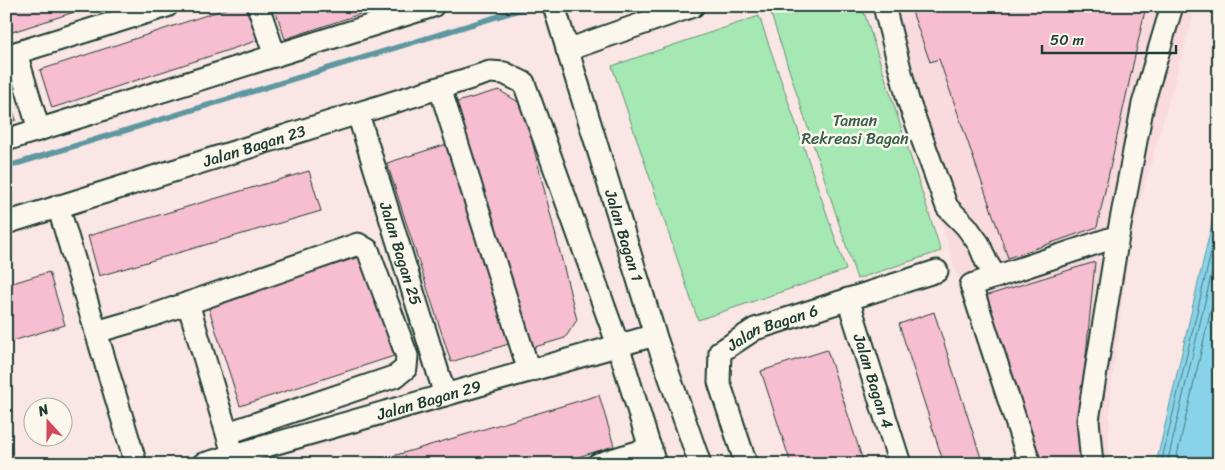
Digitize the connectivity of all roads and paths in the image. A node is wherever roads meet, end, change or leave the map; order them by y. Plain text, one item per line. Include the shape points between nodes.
1 (167, 6) edge
2 (258, 6) edge
3 (433, 6) edge
4 (554, 6) edge
5 (693, 6) edge
6 (884, 6) edge
7 (1172, 6) edge
8 (564, 41) junction
9 (11, 55) edge
10 (275, 56) junction
11 (440, 88) junction
12 (358, 114) junction
13 (39, 130) junction
14 (6, 140) edge
15 (58, 206) junction
16 (6, 223) edge
17 (1118, 236) junction
18 (937, 271) dead end
19 (996, 277) junction
20 (848, 299) junction
21 (188, 303) junction
22 (96, 332) junction
23 (655, 335) junction
24 (618, 346) junction
25 (529, 371) junction
26 (445, 395) junction
27 (228, 433) junction
28 (653, 456) edge
29 (235, 459) edge
30 (136, 464) edge
31 (203, 464) edge
32 (598, 464) edge
33 (700, 464) edge
34 (746, 464) edge
35 (900, 464) edge
36 (1030, 464) edge
37 (1092, 464) edge

1 - 9 street
2 - 10 street
3 - 10 street
4 - 8 street, Jalan Bagan 1
5 - 8 street
6 - 19 street via 908,100 947,207 979,244
7 - 17 street via 1143,104
8 - 23 street, Jalan Bagan 1
9 - 13 street
10 - 13 street
11 - 12 street, Jalan Bagan 23
11 - 24 street, Jalan Bagan 23 via 490,72 504,73 524,83
11 - 25 street
12 - 15 street, Jalan Bagan 23
12 - 26 street, Jalan Bagan 25
13 - 14 street
15 - 16 street, Jalan Bagan 23
15 - 22 street
17 - 19 street
17 - 37 street via 1088,420
18 - 20 street, Jalan Bagan 6
19 - 36 street via 972,285
20 - 34 street, Jalan Bagan 6 via 754,329 720,352 720,382
20 - 35 street, Jalan Bagan 4
21 - 22 street
21 - 27 street
21 - 27 street via 358,244 368,250 407,356 406,368 396,376
22 - 30 street
23 - 24 street, Jalan Bagan 29
23 - 33 street, Jalan Bagan 1
24 - 25 street, Jalan Bagan 29
24 - 28 street
25 - 26 street, Jalan Bagan 29
26 - 29 street, Jalan Bagan 29
27 - 29 street
28 - 32 street
29 - 31 street, Jalan Bagan 29

